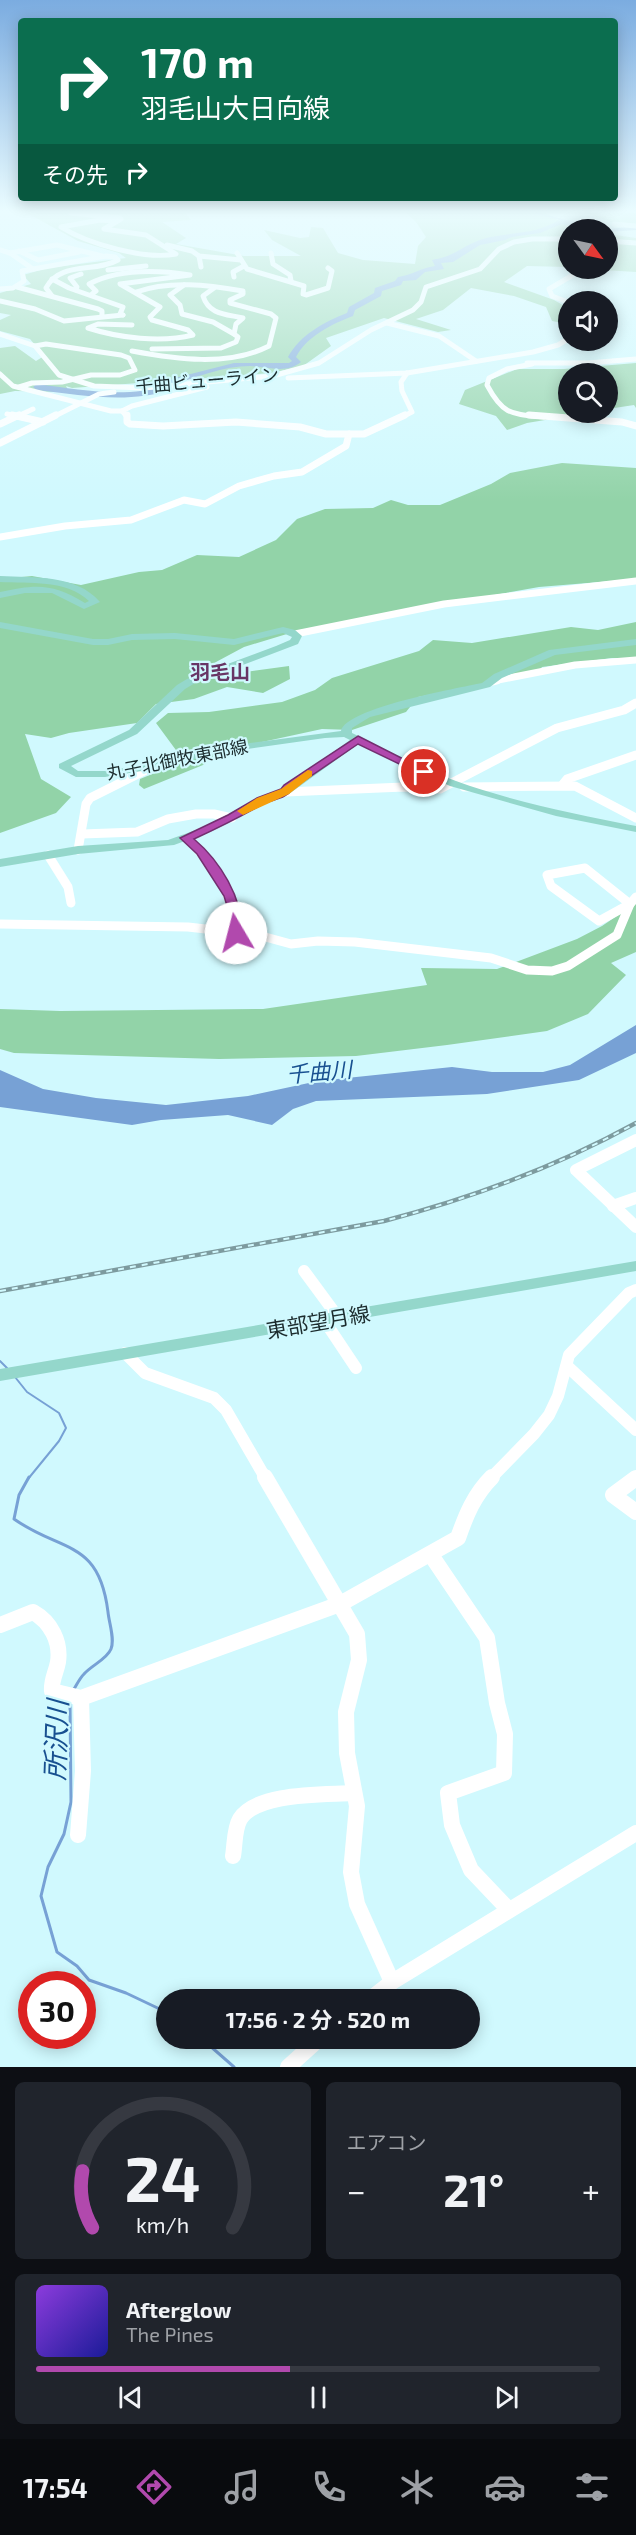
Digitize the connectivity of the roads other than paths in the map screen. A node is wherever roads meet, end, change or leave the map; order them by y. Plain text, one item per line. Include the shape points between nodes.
1 (36, 309) edge
2 (99, 309) edge
3 (122, 309) edge
4 (158, 309) edge
5 (183, 309) edge
6 (211, 309) edge
7 (253, 309) edge
8 (411, 309) edge
9 (123, 315) junction
10 (102, 316) junction
11 (386, 323) junction
12 (132, 326) junction
13 (0, 334) edge
14 (234, 334) junction
15 (142, 335) junction
16 (558, 343) edge
17 (35, 345) junction
18 (132, 351) junction
19 (121, 355) junction
20 (510, 356) junction
21 (636, 359) edge
22 (476, 361) junction
23 (532, 364) junction
24 (291, 372) junction
25 (407, 373) junction
26 (0, 374) edge
27 (300, 378) junction
28 (70, 380) junction
29 (165, 386) junction
30 (19, 387) junction
31 (82, 404) junction
32 (33, 409) dead end
33 (122, 411) junction
34 (7, 414) dead end
35 (17, 417) junction
36 (44, 422) junction
37 (0, 424) edge
38 (636, 426) edge
39 (349, 434) junction
40 (0, 443) edge
41 (0, 537) edge
42 (0, 579) edge
43 (636, 581) edge
44 (0, 595) edge
45 (0, 626) edge
46 (296, 634) junction
47 (636, 642) edge
48 (636, 660) edge
49 (493, 681) junction
50 (636, 703) edge
51 (346, 734) junction
52 (358, 739) junction
53 (636, 755) edge
54 (150, 768) junction
55 (563, 784) junction
56 (459, 785) junction
57 (285, 792) junction
58 (232, 818) junction
59 (636, 818) edge
60 (636, 829) edge
61 (82, 834) junction
62 (186, 838) junction
63 (78, 850) junction
64 (48, 855) junction
65 (0, 863) edge
66 (633, 900) edge
67 (71, 903) dead end
68 (0, 924) edge
69 (236, 933) junction
70 (636, 1139) edge
71 (636, 1198) edge
72 (614, 1206) junction
73 (636, 1227) edge
74 (636, 1266) edge
75 (304, 1271) dead end
76 (636, 1290) edge
77 (329, 1319) junction
78 (124, 1353) junction
79 (567, 1366) junction
80 (356, 1368) dead end
81 (0, 1375) edge
82 (636, 1430) edge
83 (636, 1478) edge
84 (636, 1512) edge
85 (431, 1555) junction
86 (340, 1604) junction
87 (0, 1625) edge
88 (81, 1698) junction
89 (353, 1793) junction
90 (636, 1833) edge
91 (78, 1835) dead end
92 (233, 1856) dead end
93 (509, 1910) junction
94 (392, 1982) junction
95 (383, 1989) edge
96 (308, 2049) edge
97 (288, 2067) edge

1 - 10 street via 64,321
2 - 10 street
3 - 9 street
4 - 15 street via 150,318 193,335 180,339
5 - 14 street via 182,314 213,322
6 - 14 street via 243,318 236,324
7 - 18 street via 276,318 266,348 210,359 172,359
8 - 11 street, 千曲ビューライン
9 - 10 street
9 - 12 street
11 - 22 street via 439,336
11 - 24 street, 千曲ビューライン via 320,363
12 - 15 street
12 - 15 street via 98,324 88,328
13 - 17 street
14 - 18 street via 238,337 236,342 226,347
16 - 20 street
17 - 19 street
17 - 28 street, 千曲ビューライン via 53,370
18 - 19 street
19 - 28 street via 129,358 135,370
20 - 22 street
20 - 23 street
21 - 23 street
22 - 25 street
23 - 38 street via 489,378 487,385 498,406 525,415
24 - 27 street
24 - 29 street, 千曲ビューライン
25 - 27 street
25 - 39 street via 401,382 402,391 412,412 374,431
26 - 30 street
27 - 33 street via 231,382
28 - 29 street, 千曲ビューライン via 113,388
28 - 30 street
29 - 31 street via 97,395
30 - 31 street
31 - 33 street
31 - 36 street
32 - 35 street
33 - 39 street via 128,415 130,424 236,422
34 - 35 street
35 - 36 street
35 - 37 street
36 - 40 street
39 - 41 street via 346,446 302,472 239,486 205,504 184,500 131,520
42 - 44 main road via 58,583 83,592 95,602 84,606 66,595 40,591
43 - 46 street via 444,604
45 - 46 main road via 93,642 175,636 234,642 277,630
46 - 54 main road, 丸子北御牧東部線 via 294,642 191,681 134,732 63,766 69,772 91,775
47 - 49 main road via 553,652
48 - 49 street via 575,665
49 - 51 main road via 366,715 347,727
50 - 56 street via 624,710 557,728
51 - 52 main road, 丸子北御牧東部線
51 - 54 main road, 丸子北御牧東部線 via 212,751
52 - 56 main road, 丸子北御牧東部線
52 - 57 main road
53 - 55 street via 567,779
54 - 61 street via 90,798
55 - 56 street
55 - 59 street via 581,787
56 - 57 street via 440,789
56 - 60 main road, 丸子北御牧東部線 via 556,813
57 - 58 main road
58 - 61 street via 216,813 177,816 145,831
58 - 62 main road
61 - 63 street
62 - 63 main road via 157,846
62 - 69 street via 202,852 230,896
63 - 64 main road
64 - 65 main road
64 - 67 street via 68,887
66 - 66 street via 599,921 551,886 546,876 585,868
66 - 69 street via 618,935 552,971 527,970 480,957 355,942 291,944
68 - 69 street via 142,925
70 - 72 street via 576,1170
71 - 72 street
72 - 73 street
74 - 77 main road, 東部望月線
75 - 77 street via 332,1309
76 - 79 street via 569,1355
77 - 78 main road, 東部望月線
77 - 80 street
78 - 81 main road, 東部望月線
78 - 86 street via 145,1373 214,1398 226,1410
79 - 82 street
79 - 85 street via 549,1415 481,1488 468,1509 458,1538
83 - 84 street via 613,1495
85 - 86 street
85 - 93 street via 488,1638 496,1703 505,1734 504,1773 448,1793 452,1825 471,1870
86 - 88 street
86 - 89 street via 357,1634 359,1647 346,1712
87 - 88 street via 33,1612 49,1624 56,1638 58,1662 50,1682 52,1691
88 - 91 street via 83,1771
89 - 92 street via 294,1798 246,1810 239,1820
89 - 94 street via 357,1806 351,1872 357,1904
90 - 93 street
93 - 94 street
94 - 95 street
96 - 97 street

